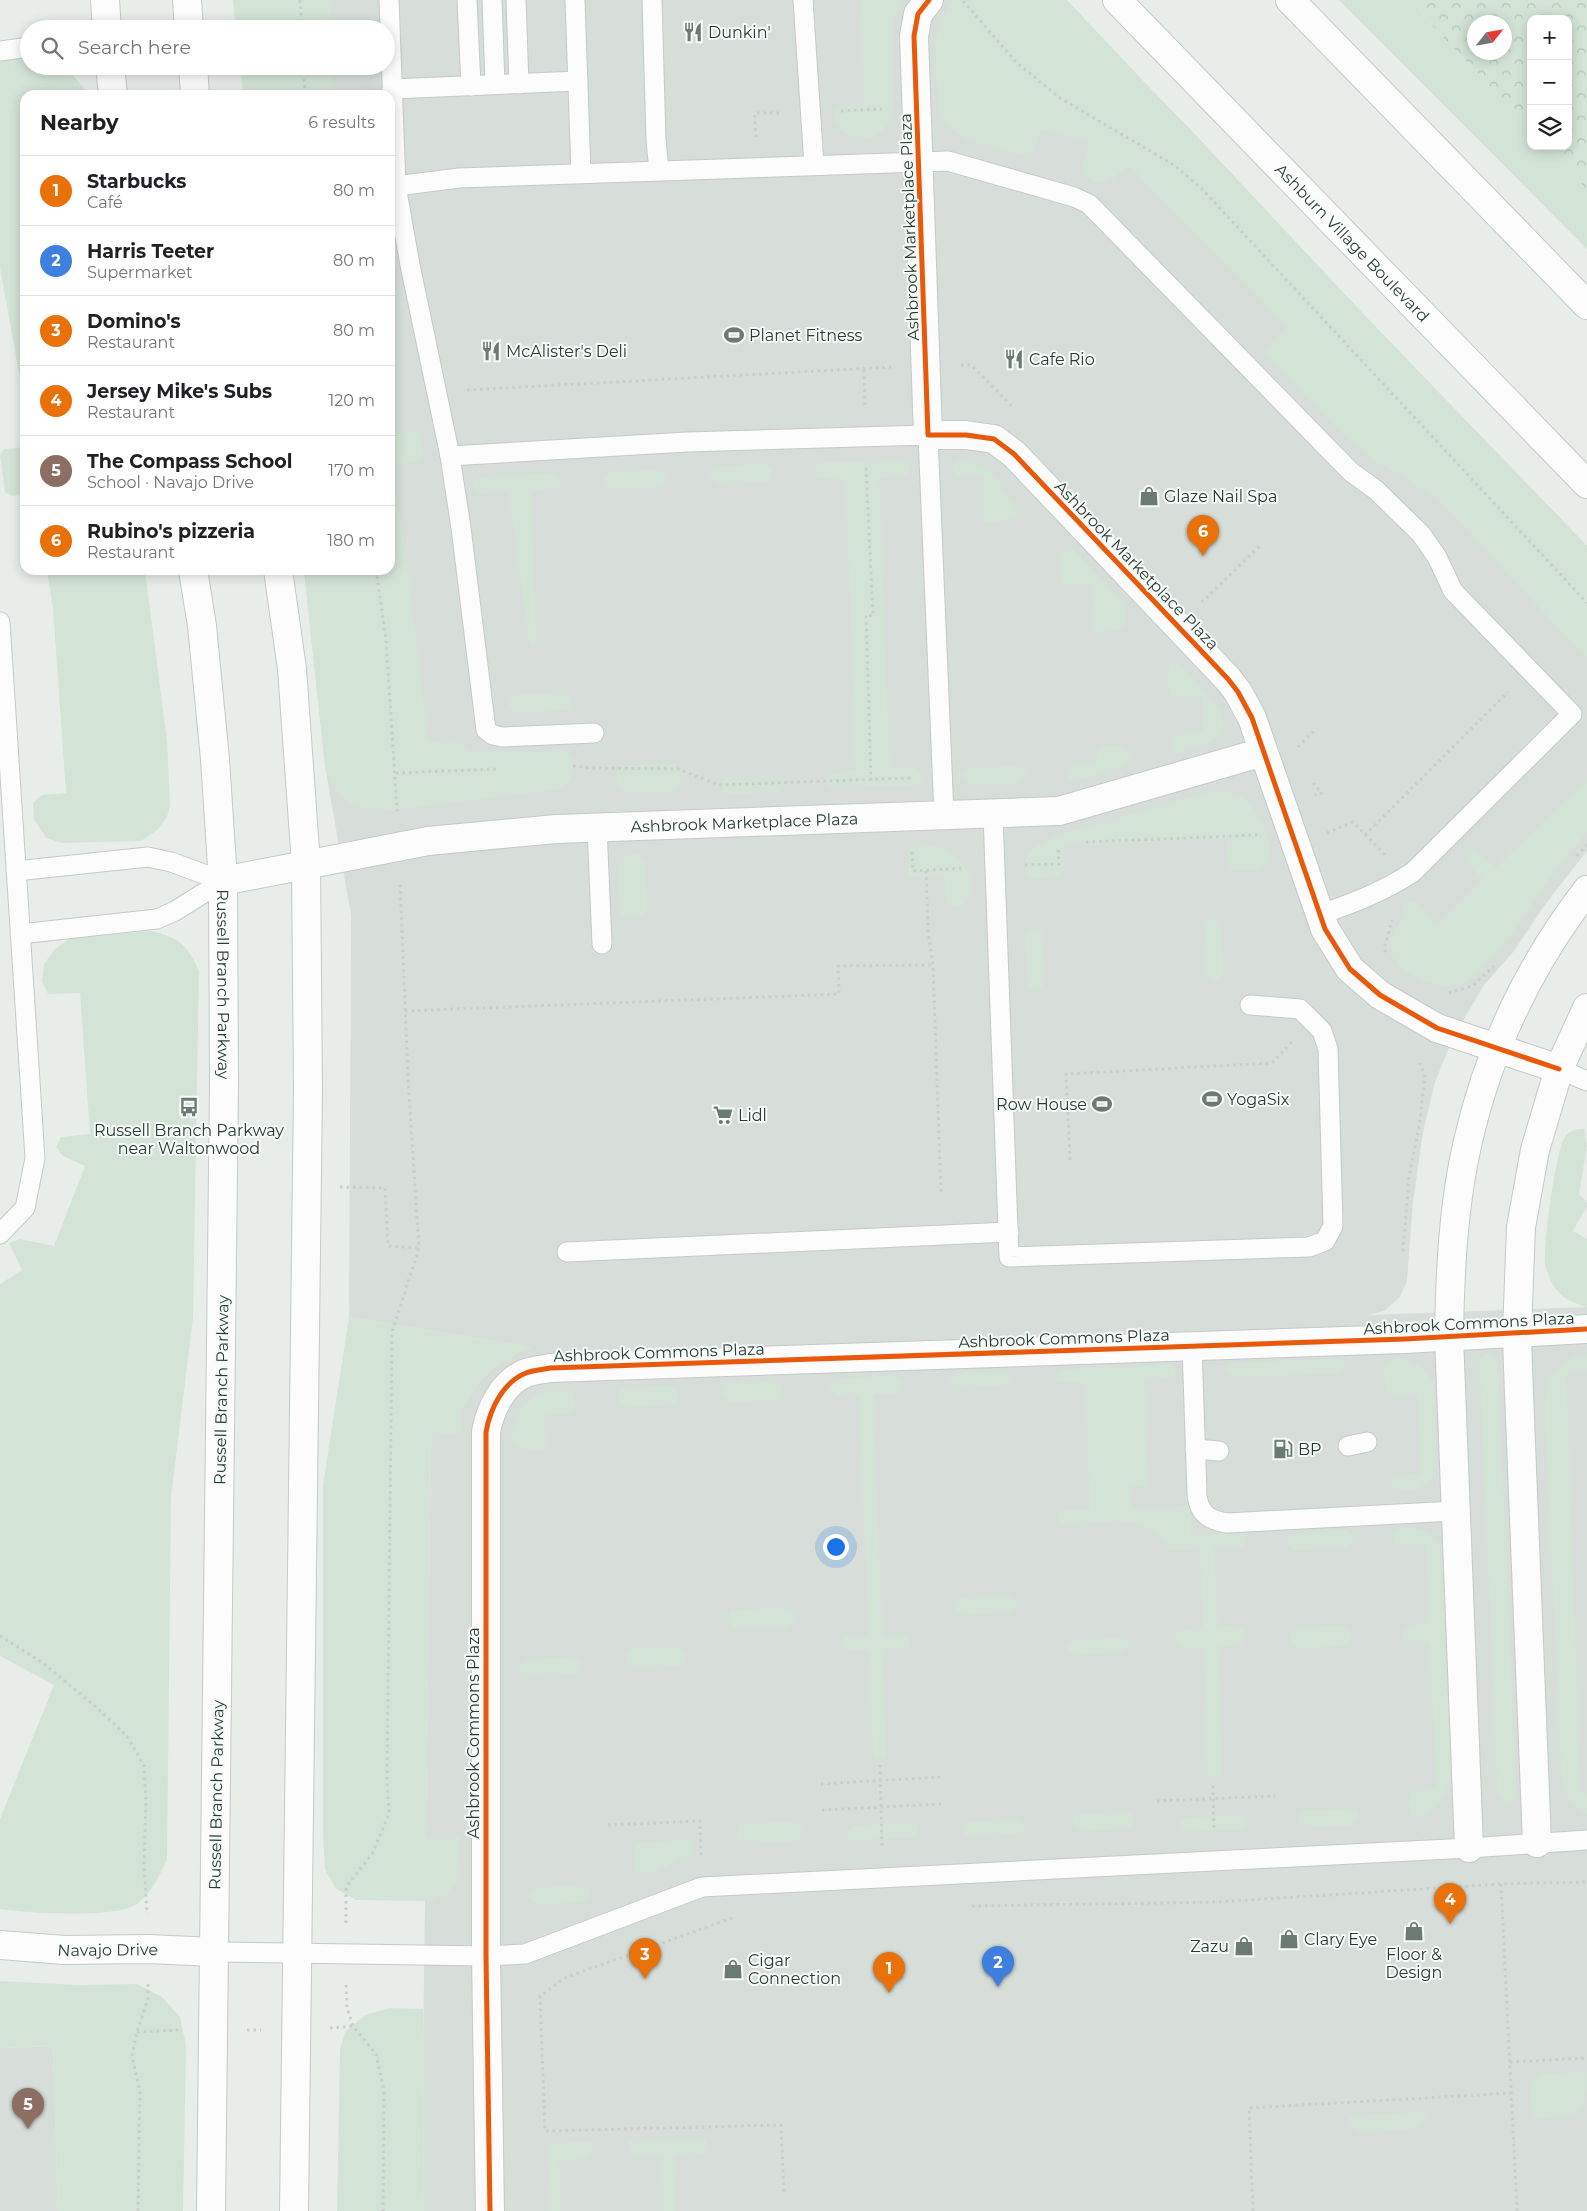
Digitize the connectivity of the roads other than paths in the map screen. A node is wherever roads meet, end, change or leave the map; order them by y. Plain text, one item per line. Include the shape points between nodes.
1 (105, 0) edge
2 (187, 0) edge
3 (389, 0) edge
4 (467, 0) edge
5 (492, 0) edge
6 (516, 0) edge
7 (575, 0) edge
8 (652, 0) edge
9 (803, 0) edge
10 (929, 0) edge
11 (1117, 0) edge
12 (1290, 0) edge
13 (106, 20) edge
14 (189, 20) edge
15 (390, 20) edge
16 (20, 48) edge
17 (0, 51) edge
18 (111, 75) edge
19 (194, 75) edge
20 (392, 75) edge
21 (578, 81) junction
22 (495, 84) junction
23 (519, 84) junction
24 (471, 86) junction
25 (392, 88) joint
26 (112, 90) edge
27 (195, 90) edge
28 (395, 162) edge
29 (918, 162) junction
30 (814, 165) junction
31 (659, 171) junction
32 (581, 173) junction
33 (396, 186) junction
34 (1587, 305) edge
35 (928, 435) junction
36 (450, 456) junction
37 (1587, 484) edge
38 (194, 575) edge
39 (279, 575) edge
40 (0, 623) edge
41 (594, 733) dead end
42 (1263, 752) junction
43 (993, 814) junction
44 (944, 815) junction
45 (597, 827) junction
46 (306, 864) junction
47 (16, 870) junction
48 (223, 882) junction
49 (1587, 890) edge
50 (1319, 915) junction
51 (20, 934) junction
52 (602, 944) dead end
53 (1250, 1005) dead end
54 (1587, 1008) edge
55 (1497, 1048) junction
56 (1559, 1069) junction
57 (1587, 1081) edge
58 (1009, 1232) junction
59 (0, 1234) edge
60 (567, 1252) dead end
61 (1587, 1329) edge
62 (1517, 1332) junction
63 (1449, 1337) junction
64 (1192, 1346) junction
65 (1367, 1442) dead end
66 (1348, 1446) dead end
67 (1195, 1449) junction
68 (1219, 1451) dead end
69 (1455, 1512) junction
70 (1587, 1840) edge
71 (1537, 1843) junction
72 (1469, 1848) junction
73 (0, 1945) edge
74 (214, 1952) junction
75 (297, 1953) junction
76 (486, 1956) junction
77 (211, 2211) edge
78 (294, 2211) edge
79 (490, 2211) edge

1 - 13 street
2 - 14 street
3 - 15 lane
4 - 24 lane
5 - 22 lane
6 - 23 lane
7 - 21 lane
8 - 31 lane
9 - 30 lane
10 - 29 street, Ashbrook Marketplace Plaza via 918,14 914,36
11 - 37 street, Ashburn Village Boulevard
12 - 34 street
16 - 17 lane
18 - 26 street
19 - 27 street
20 - 25 lane
21 - 23 lane
21 - 32 lane
22 - 23 lane
22 - 24 lane
24 - 25 lane
28 - 33 lane
29 - 30 lane
29 - 35 street, Ashbrook Marketplace Plaza
29 - 50 lane via 948,161 1089,204 1351,472 1376,490 1421,534 1454,591 1572,714 1413,872 1361,901
30 - 31 lane
31 - 32 lane
32 - 33 lane via 459,178
33 - 36 lane
35 - 36 lane via 687,442
35 - 42 street, Ashbrook Marketplace Plaza via 994,439 1014,454 1219,669 1238,692 1252,718
35 - 44 lane
36 - 41 lane via 486,730 502,737
38 - 48 street, Russell Branch Parkway via 214,749
39 - 46 street via 292,670
40 - 47 lane
42 - 43 street, Ashbrook Marketplace Plaza via 1059,811
42 - 50 street, Ashbrook Marketplace Plaza
43 - 44 street, Ashbrook Marketplace Plaza
43 - 58 lane
44 - 45 street, Ashbrook Marketplace Plaza
45 - 46 street, Ashbrook Marketplace Plaza via 428,841
45 - 52 lane
46 - 48 street, Ashbrook Marketplace Plaza
46 - 75 street via 306,1186
47 - 48 lane via 148,857 171,862
47 - 51 lane
48 - 51 lane via 157,919
48 - 74 street, Russell Branch Parkway via 224,1084
49 - 55 street, Ashbrook Commons Plaza via 1560,926 1523,988
50 - 55 street, Ashbrook Marketplace Plaza via 1350,969 1380,995 1436,1028
51 - 59 lane via 35,1158 26,1208
53 - 58 lane via 1300,1009 1322,1031 1328,1050 1333,1226 1325,1241 1309,1247 1009,1257
54 - 56 street, Ashbrook Commons Plaza
55 - 56 street, Ashbrook Marketplace Plaza
55 - 63 street, Ashbrook Commons Plaza via 1475,1112 1458,1195 1450,1270
56 - 57 lane
56 - 62 street, Ashbrook Commons Plaza via 1535,1150 1521,1227
58 - 60 lane
61 - 62 street, Ashbrook Commons Plaza
62 - 63 street, Ashbrook Commons Plaza
62 - 71 street, Ashbrook Commons Plaza
63 - 64 street, Ashbrook Commons Plaza
63 - 69 street, Ashbrook Commons Plaza
64 - 67 lane
64 - 76 street, Ashbrook Commons Plaza via 550,1368 526,1373 504,1390 488,1418 486,1432
65 - 66 lane
67 - 68 lane
67 - 69 lane via 1198,1506 1214,1521
69 - 72 street, Ashbrook Commons Plaza
70 - 71 lane
71 - 72 lane
72 - 76 lane via 702,1887 525,1954
73 - 74 street, Navajo Drive via 64,1950
74 - 75 lane
74 - 77 street, Russell Branch Parkway
75 - 76 lane
75 - 78 street
76 - 79 street, Ashbrook Commons Plaza

